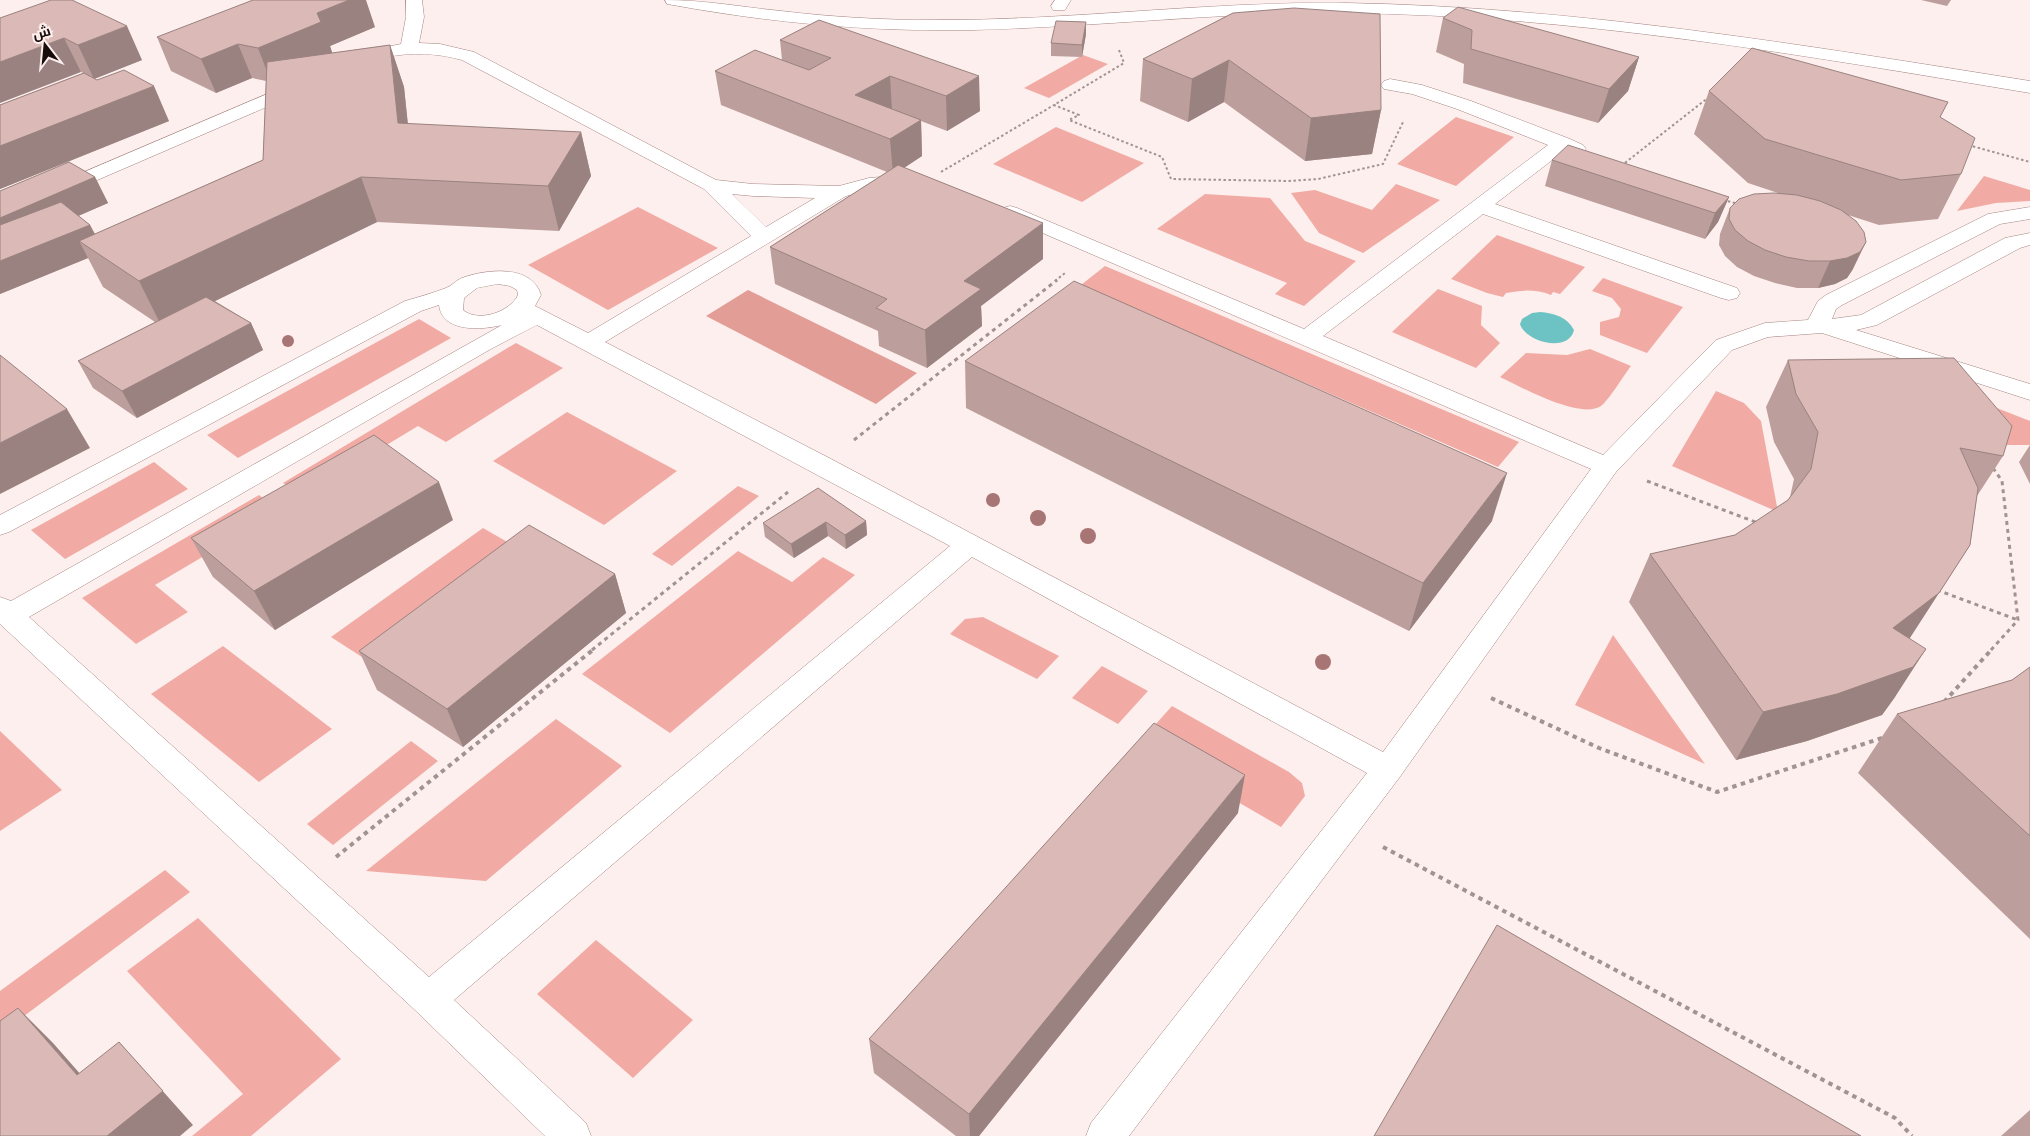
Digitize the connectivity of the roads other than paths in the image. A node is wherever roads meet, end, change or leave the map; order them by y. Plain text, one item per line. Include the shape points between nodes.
1 (414, 0) edge
2 (673, 0) edge
3 (775, 0) edge
4 (1151, 0) edge
5 (1061, 3) edge
6 (1252, 4) edge
7 (409, 49) junction
8 (335, 71) edge
9 (317, 79) edge
10 (1390, 85) dead end
11 (2030, 87) edge
12 (1563, 143) junction
13 (1619, 168) edge
14 (925, 183) edge
15 (711, 185) junction
16 (839, 192) junction
17 (995, 206) edge
18 (1480, 206) junction
19 (2030, 213) edge
20 (0, 216) edge
21 (765, 237) junction
22 (2030, 239) edge
23 (456, 292) junction
24 (1729, 293) dead end
25 (519, 314) junction
26 (1818, 326) junction
27 (1305, 339) junction
28 (588, 343) junction
29 (481, 345) junction
30 (2030, 392) edge
31 (1607, 466) junction
32 (0, 526) edge
33 (968, 545) junction
34 (5, 611) edge
35 (1388, 769) junction
36 (429, 999) junction
37 (572, 1136) edge
38 (1105, 1136) edge

1 - 7 street via 415,17
2 - 6 street via 800,19 972,25
3 - 5 street via 894,10 976,10
4 - 5 street
6 - 11 street via 1525,15 1619,24 1715,36
7 - 8 street via 362,59
7 - 15 street via 429,48 468,56
9 - 20 street
10 - 12 street via 1415,89
12 - 13 street
12 - 18 street
14 - 16 street via 869,184
15 - 16 street via 753,190
15 - 21 street
16 - 21 street
17 - 27 street
18 - 24 street
18 - 27 street
19 - 26 street via 1995,218 1834,300 1826,306
21 - 28 street
22 - 26 street via 2013,243 1869,320
23 - 25 street via 449,307 453,313 472,322
23 - 25 street via 476,281 509,278 525,284 529,290
23 - 32 street via 413,306
25 - 28 street
25 - 29 street
25 - 29 street via 497,326
26 - 30 street
26 - 31 street via 1765,330 1724,345
27 - 31 street
28 - 33 street
29 - 34 street
31 - 35 street
33 - 35 street
33 - 36 street
34 - 36 street
35 - 38 street
36 - 37 street

